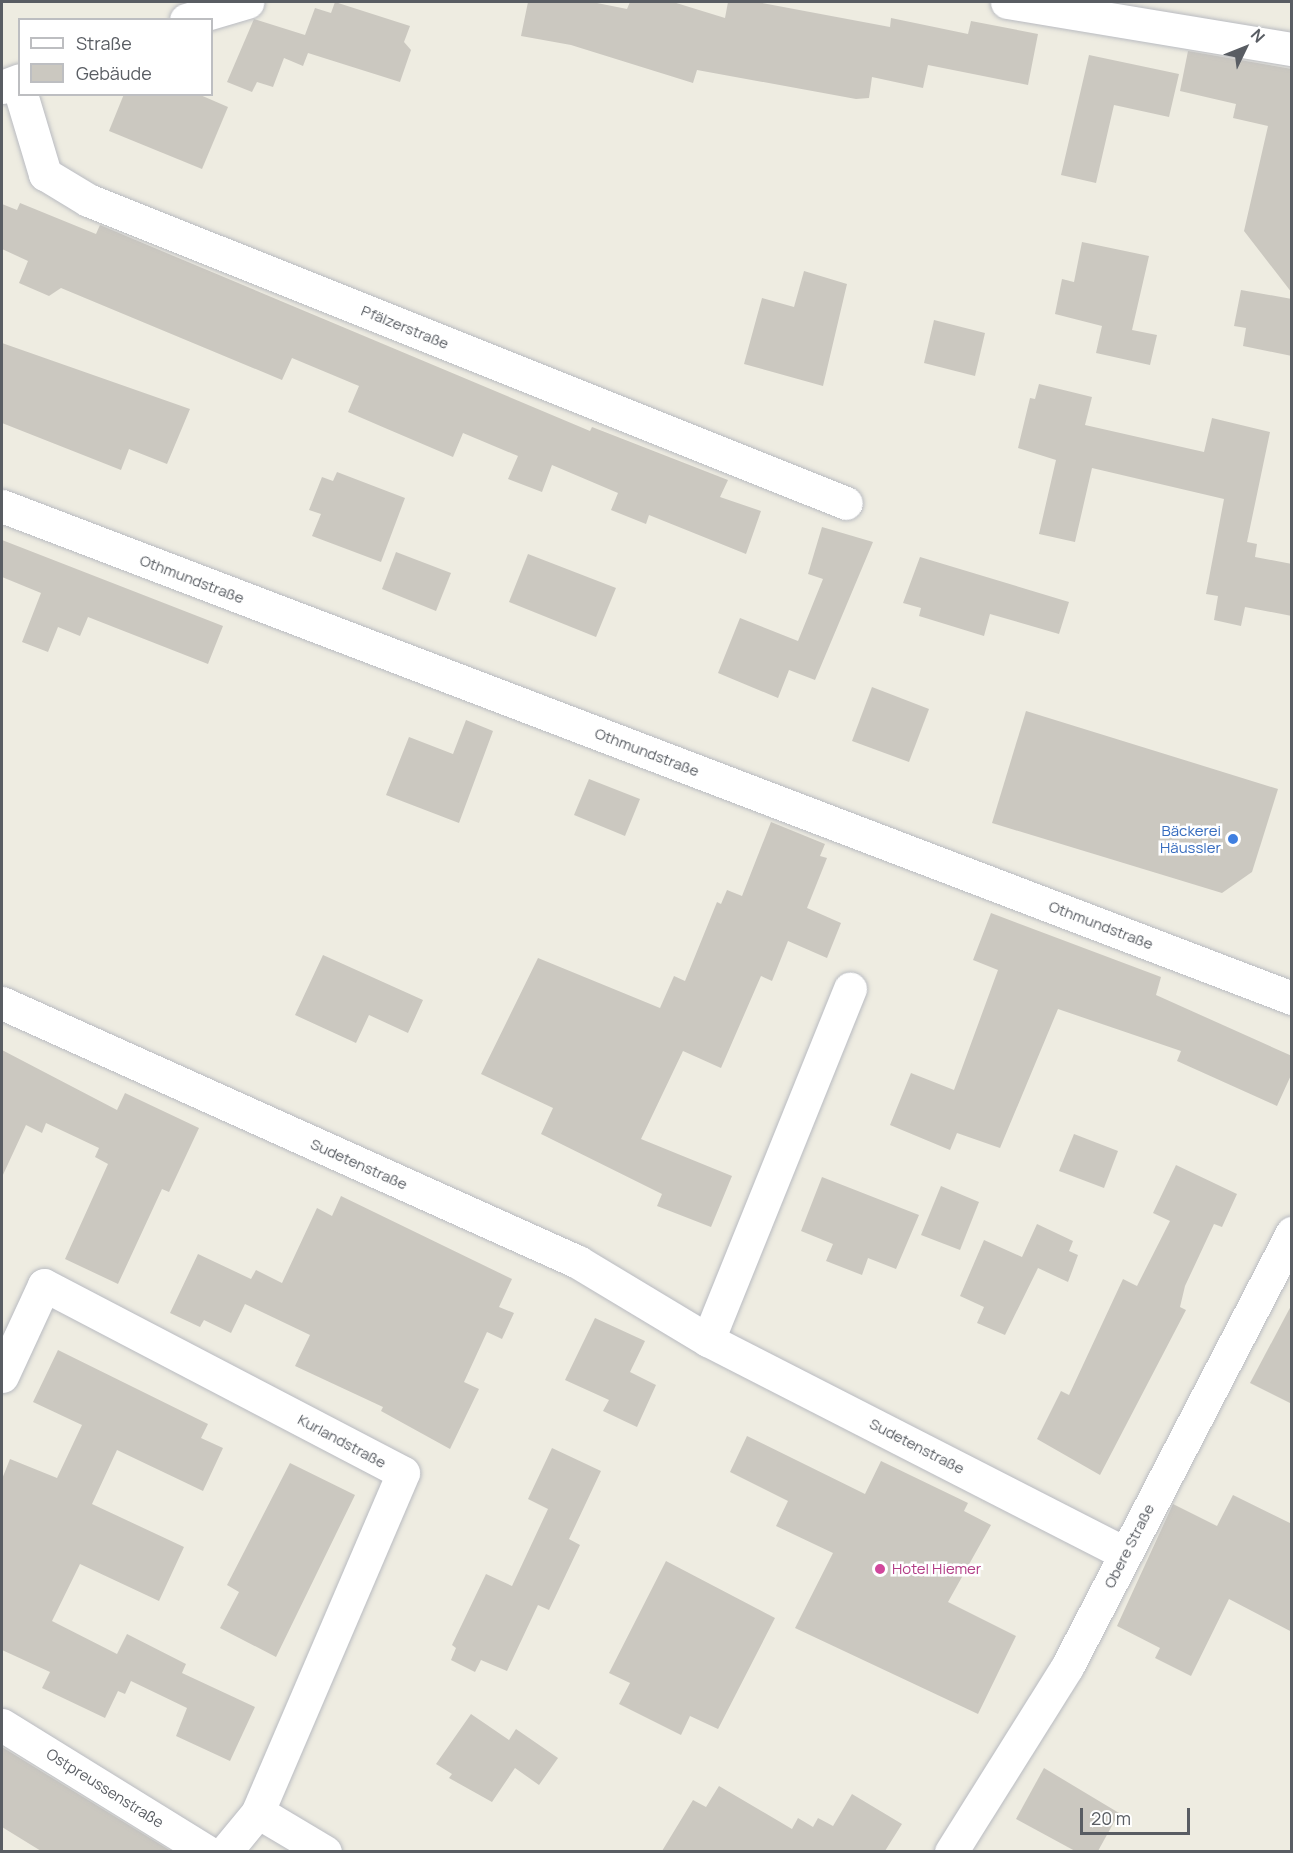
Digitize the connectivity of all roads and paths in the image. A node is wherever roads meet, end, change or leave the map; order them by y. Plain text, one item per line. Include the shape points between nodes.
1 (247, 2) edge
2 (1007, 2) edge
3 (1073, 5) edge
4 (193, 18) edge
5 (1292, 49) edge
6 (19, 96) edge
7 (846, 503) dead end
8 (2, 506) edge
9 (850, 989) dead end
10 (1292, 998) edge
11 (2, 1003) edge
12 (1292, 1233) edge
13 (708, 1340) junction
14 (2, 1376) edge
15 (1125, 1553) junction
16 (2, 1725) edge
17 (258, 1812) junction
18 (208, 1851) edge
19 (225, 1851) edge
20 (325, 1851) edge
21 (951, 1851) edge

1 - 4 street
2 - 3 street
3 - 5 street
6 - 7 street, Pfälzerstraße via 45,174 88,200
8 - 10 street, Othmundstraße
9 - 13 street
11 - 13 street, Sudetenstraße via 578,1262
12 - 15 street, Obere Straße
13 - 15 street, Sudetenstraße
14 - 17 street, Kurlandstraße via 44,1285 403,1473
15 - 21 street, Obere Straße via 1067,1667
16 - 18 street, Ostpreussenstraße
17 - 19 street
17 - 20 street

